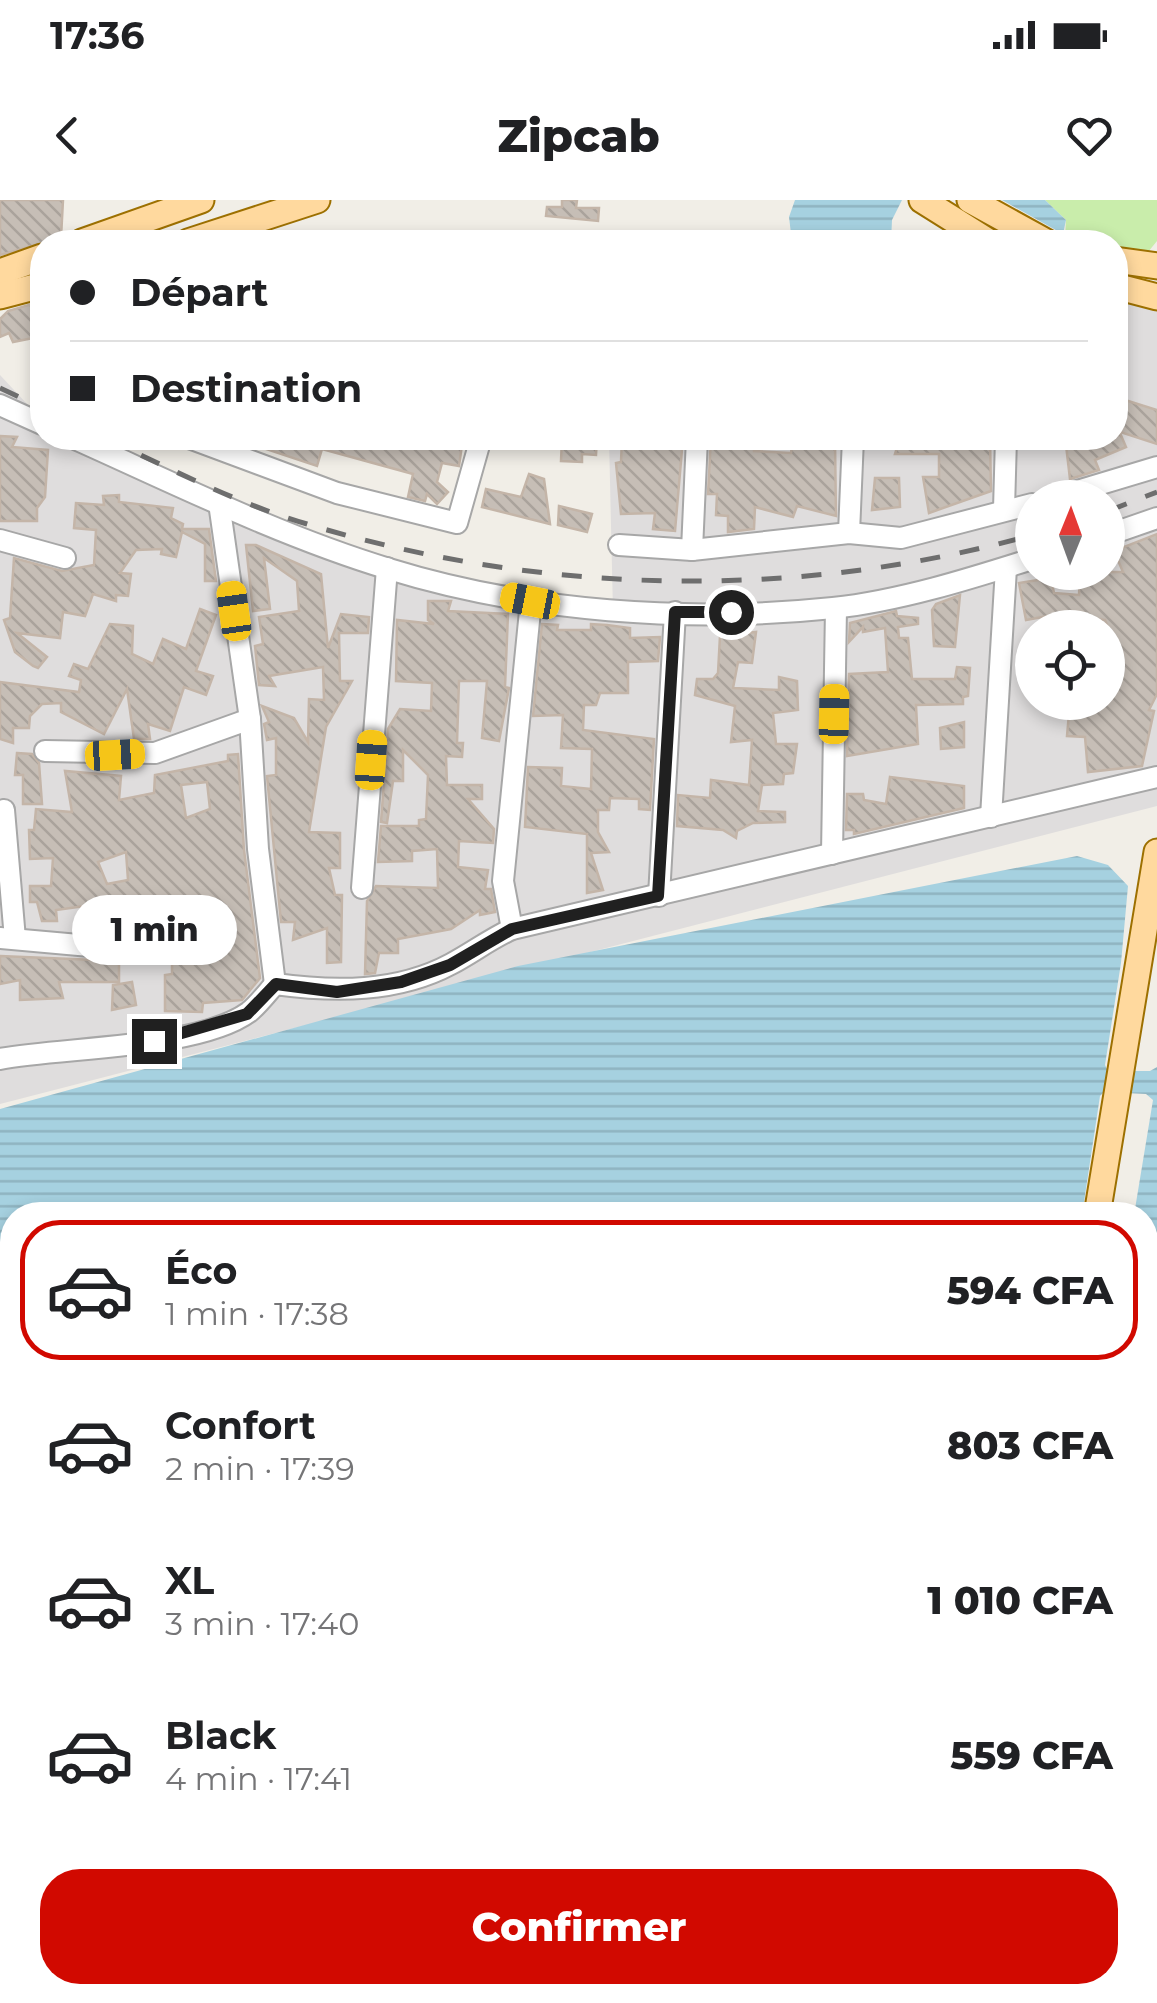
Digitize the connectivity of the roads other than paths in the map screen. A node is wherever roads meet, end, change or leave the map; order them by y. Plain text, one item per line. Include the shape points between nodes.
1 (203, 200) edge
2 (317, 200) edge
3 (922, 200) edge
4 (970, 200) edge
5 (117, 230) edge
6 (214, 230) edge
7 (228, 230) edge
8 (970, 230) edge
9 (1022, 230) edge
10 (30, 261) edge
11 (1128, 262) edge
12 (1157, 266) edge
13 (0, 272) edge
14 (30, 288) edge
15 (1128, 289) edge
16 (0, 296) edge
17 (1157, 297) edge
18 (0, 405) edge
19 (30, 419) edge
20 (100, 450) edge
21 (225, 450) edge
22 (477, 450) edge
23 (696, 450) edge
24 (852, 450) edge
25 (1006, 450) edge
26 (1157, 467) edge
27 (1114, 480) edge
28 (219, 503) junction
29 (1015, 507) edge
30 (1004, 509) junction
31 (1157, 518) edge
32 (1125, 529) edge
33 (849, 534) junction
34 (0, 540) edge
35 (619, 545) dead end
36 (692, 550) junction
37 (65, 558) dead end
38 (1015, 565) edge
39 (387, 568) junction
40 (1006, 568) junction
41 (530, 601) junction
42 (836, 608) junction
43 (675, 612) junction
44 (250, 719) junction
45 (45, 751) dead end
46 (1157, 777) edge
47 (4, 810) dead end
48 (991, 817) junction
49 (1157, 852) edge
50 (832, 854) junction
51 (362, 888) dead end
52 (658, 896) junction
53 (512, 929) junction
54 (7, 939) edge
55 (101, 947) dead end
56 (276, 984) junction
57 (0, 1059) edge
58 (1099, 1202) edge

1 - 5 main road
1 - 6 main road
2 - 7 main road
3 - 8 main road
4 - 9 main road
10 - 13 main road
11 - 12 main road
14 - 16 main road
15 - 17 main road
18 - 19 street
20 - 28 street
21 - 22 street via 337,492 457,523
23 - 36 street
24 - 33 street
25 - 30 street
26 - 27 street
28 - 39 street
28 - 44 street
29 - 30 street
30 - 33 street via 901,538
31 - 32 street
33 - 36 street
34 - 37 street
35 - 36 street
38 - 40 street
39 - 41 street
39 - 51 street
40 - 42 street
40 - 48 street
41 - 43 street
41 - 53 street via 503,881
42 - 43 street
42 - 50 street
43 - 52 street
44 - 45 street via 155,753
44 - 56 street
46 - 48 street
47 - 54 street
48 - 50 street
49 - 58 main road
50 - 52 street
52 - 53 street
53 - 56 street via 450,965 401,982 337,992
54 - 55 street
56 - 57 street via 247,1014 209,1027 154,1041

